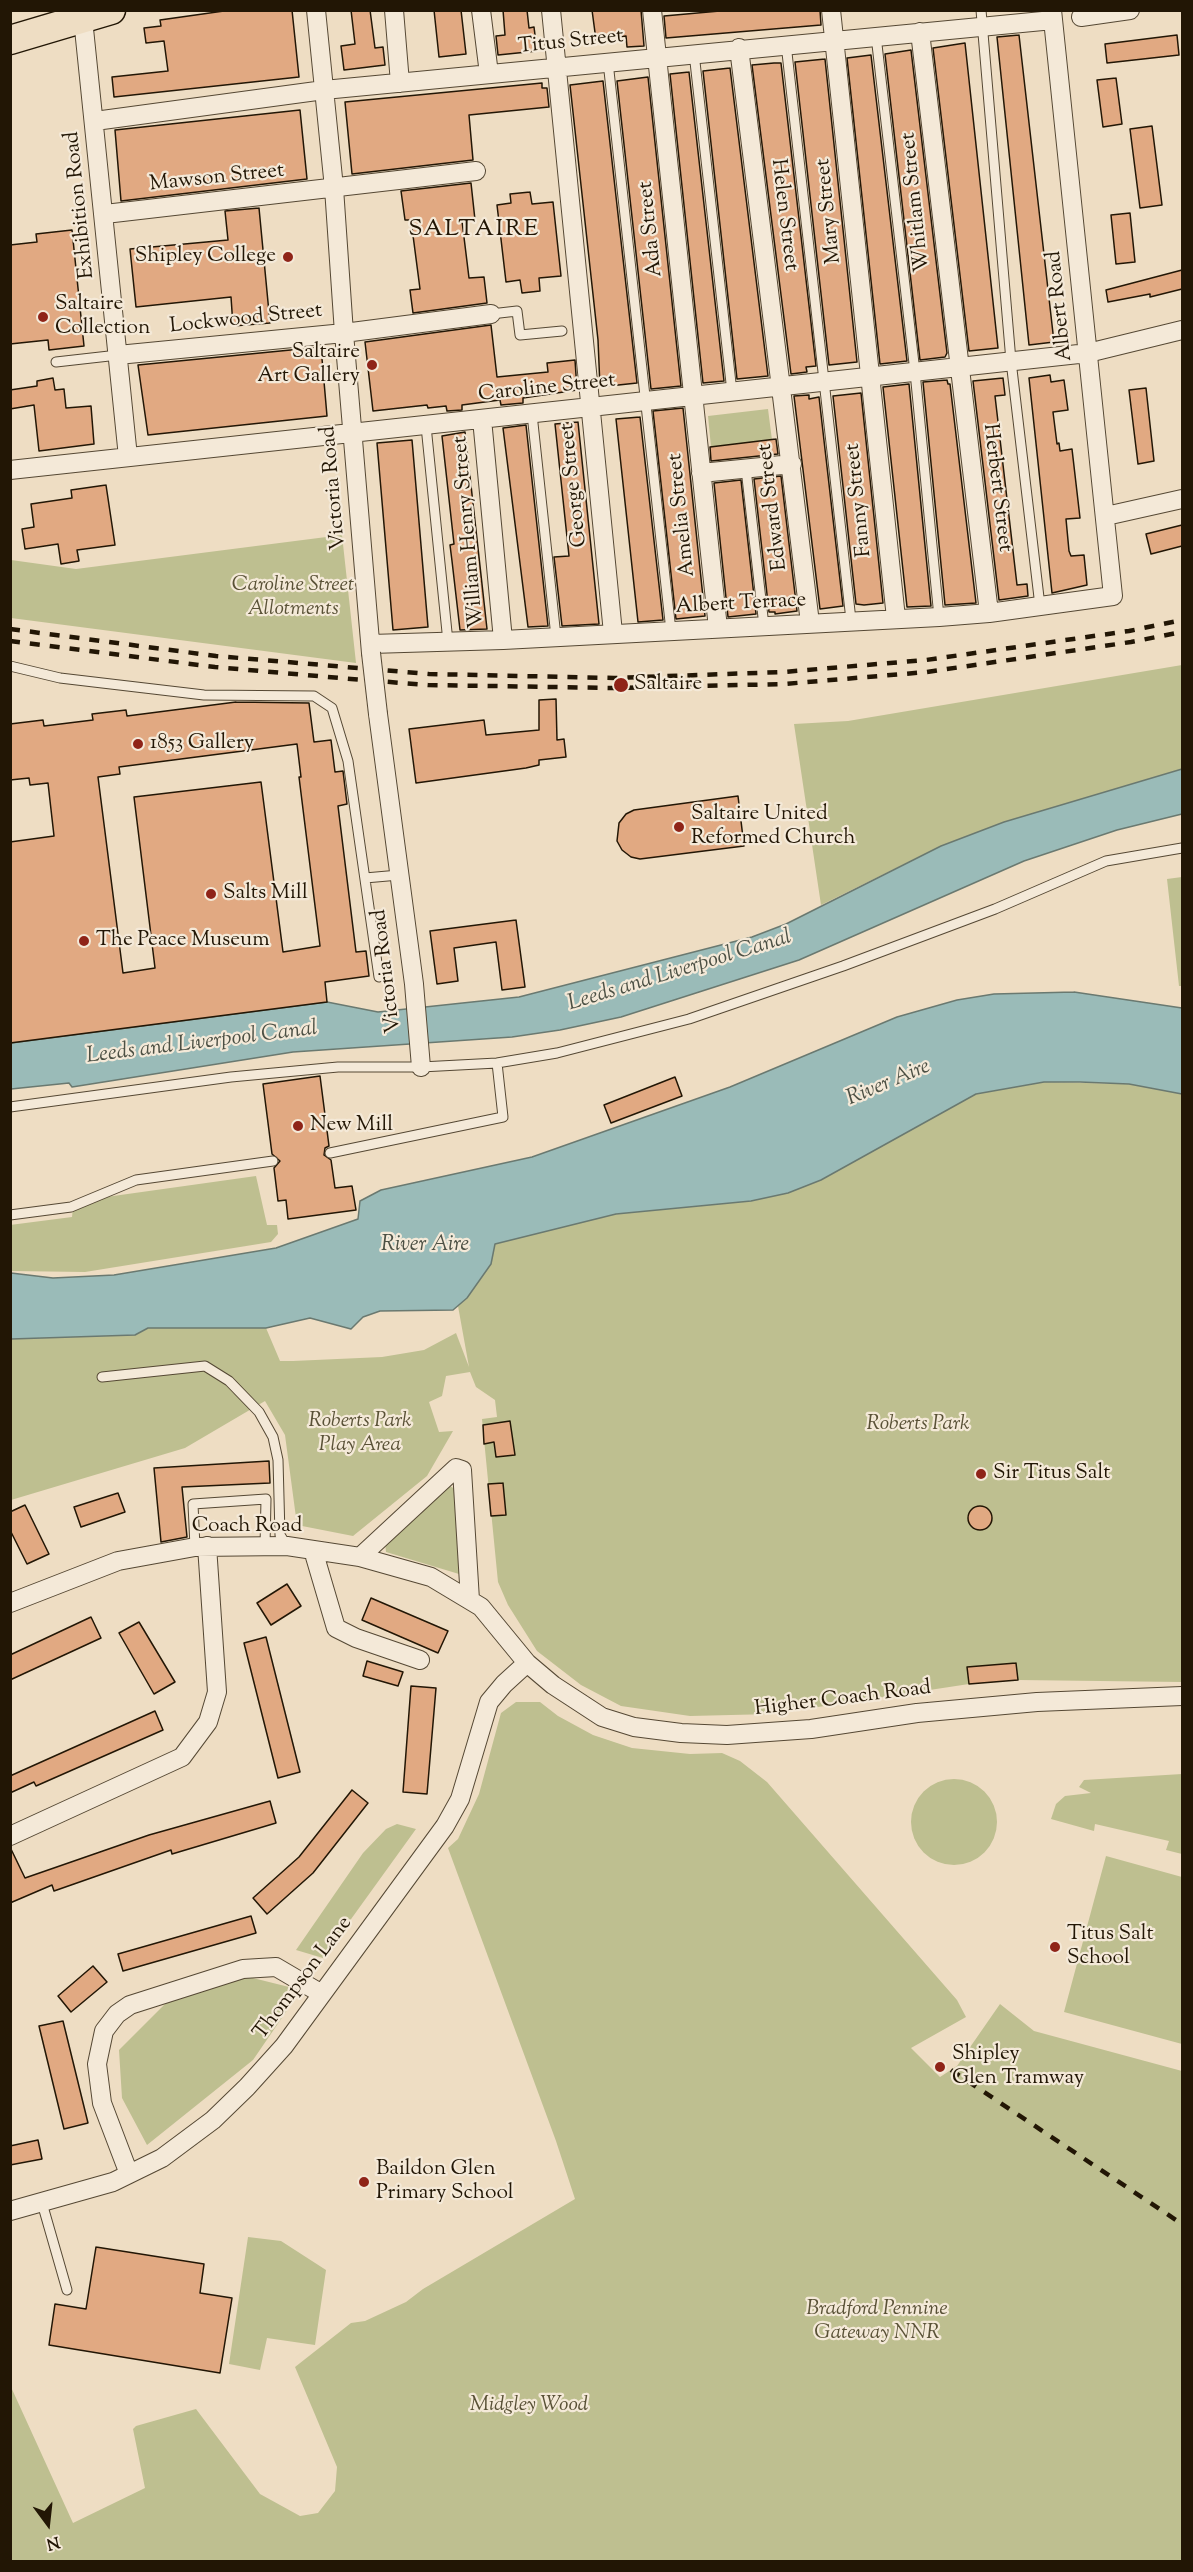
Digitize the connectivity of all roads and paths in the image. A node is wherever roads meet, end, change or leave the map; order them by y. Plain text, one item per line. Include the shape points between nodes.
1 (111, 10) edge
2 (316, 10) edge
3 (393, 10) edge
4 (481, 10) edge
5 (551, 10) edge
6 (652, 10) edge
7 (831, 10) edge
8 (1130, 10) edge
9 (1053, 15) edge
10 (1081, 17) dead end
11 (70, 18) edge
12 (982, 18) edge
13 (920, 32) junction
14 (876, 36) junction
15 (10, 40) edge
16 (834, 40) junction
17 (786, 44) junction
18 (739, 48) junction
19 (694, 53) junction
20 (656, 57) junction
21 (608, 62) junction
22 (557, 67) junction
23 (489, 74) junction
24 (400, 82) junction
25 (324, 90) junction
26 (95, 121) junction
27 (476, 171) dead end
28 (334, 188) junction
29 (105, 214) junction
30 (490, 314) joint
31 (1182, 330) edge
32 (562, 331) dead end
33 (344, 333) junction
34 (1088, 353) junction
35 (118, 355) junction
36 (56, 362) dead end
37 (1011, 362) junction
38 (958, 367) junction
39 (915, 372) junction
40 (870, 377) junction
41 (824, 382) junction
42 (782, 386) junction
43 (732, 392) junction
44 (693, 396) junction
45 (645, 401) junction
46 (590, 407) junction
47 (532, 414) junction
48 (482, 419) junction
49 (426, 426) junction
50 (354, 433) junction
51 (128, 457) junction
52 (792, 464) junction
53 (746, 469) junction
54 (10, 470) edge
55 (701, 473) junction
56 (1182, 499) edge
57 (1106, 516) junction
58 (1113, 596) joint
59 (1040, 606) junction
60 (989, 614) junction
61 (939, 617) junction
62 (896, 618) junction
63 (851, 620) junction
64 (810, 623) junction
65 (764, 626) junction
66 (718, 628) junction
67 (671, 631) junction
68 (613, 633) junction
69 (556, 637) junction
70 (503, 640) junction
71 (448, 642) junction
72 (371, 649) junction
73 (10, 666) edge
74 (1182, 848) edge
75 (399, 875) junction
76 (365, 878) junction
77 (379, 977) dead end
78 (420, 1063) junction
79 (497, 1063) junction
80 (10, 1107) edge
81 (330, 1153) dead end
82 (273, 1161) dead end
83 (10, 1215) edge
84 (102, 1377) dead end
85 (265, 1546) junction
86 (287, 1546) junction
87 (201, 1547) junction
88 (313, 1550) junction
89 (360, 1557) junction
90 (470, 1600) junction
91 (10, 1603) edge
92 (420, 1660) dead end
93 (527, 1663) junction
94 (1182, 1696) edge
95 (10, 1836) edge
96 (322, 1994) junction
97 (129, 2174) junction
98 (42, 2203) junction
99 (10, 2211) edge
100 (67, 2290) dead end

1 - 11 main road
2 - 25 street, Victoria Road
3 - 24 street
4 - 23 street
5 - 22 street, George Street
6 - 20 street, Ada Street
7 - 16 street, Mary Street
8 - 10 street
9 - 12 street, Titus Street
9 - 34 street, Albert Road
11 - 15 main road
11 - 26 street, Exhibition Road
12 - 13 street, Titus Street
12 - 37 lane
13 - 14 street, Titus Street
13 - 38 street, Whitlam Street
14 - 16 street, Titus Street
14 - 39 lane
16 - 17 street, Titus Street
16 - 40 street, Mary Street
17 - 18 street, Titus Street
17 - 41 lane
18 - 19 street, Titus Street
18 - 42 street, Helen Street
19 - 20 street, Titus Street
19 - 43 lane
20 - 21 street, Titus Street
20 - 44 street, Ada Street
21 - 22 street, Titus Street
21 - 45 lane
22 - 23 street, Titus Street
22 - 46 street, George Street
23 - 24 street, Titus Street
24 - 25 street, Titus Street
25 - 26 street, Titus Street
25 - 28 street, Victoria Road
26 - 29 street, Exhibition Road
27 - 28 street, Mawson Street
28 - 29 street, Mawson Street
28 - 33 street, Victoria Road
29 - 35 street, Exhibition Road
30 - 32 lane via 517,311 520,335
30 - 33 street, Lockwood Street
31 - 34 street, Caroline Street
33 - 35 street, Lockwood Street
33 - 50 street, Victoria Road
34 - 37 street, Caroline Street
34 - 57 street, Albert Road
35 - 36 lane
35 - 51 street, Exhibition Road
37 - 38 street, Caroline Street
37 - 59 lane
38 - 39 street, Caroline Street
38 - 60 street, Herbert Street
39 - 40 street, Caroline Street
39 - 61 lane
40 - 41 street, Caroline Street
40 - 62 street, Fanny Street
41 - 42 street, Caroline Street
41 - 63 lane
42 - 43 street, Caroline Street
42 - 52 street, Edward Street
43 - 44 street, Caroline Street
44 - 45 street, Caroline Street
44 - 55 street, Amelia Street
45 - 46 street, Caroline Street
45 - 67 lane
46 - 47 street, Caroline Street
46 - 68 street, George Street
47 - 48 street, Caroline Street
47 - 69 lane
48 - 49 street, Caroline Street
48 - 70 street, William Henry Street
49 - 50 street, Caroline Street
49 - 71 lane
50 - 51 street, Caroline Street
50 - 72 street, Victoria Road
51 - 54 street, Caroline Street
52 - 53 street
52 - 64 street, Edward Street
53 - 55 street
53 - 65 lane
55 - 66 street, Amelia Street
56 - 57 street
57 - 58 street, Albert Road
58 - 59 street, Albert Terrace
59 - 60 street, Albert Terrace
60 - 61 street, Albert Terrace
61 - 62 street, Albert Terrace
62 - 63 street, Albert Terrace
63 - 64 street, Albert Terrace
64 - 65 street, Albert Terrace
65 - 66 street, Albert Terrace
66 - 67 street, Albert Terrace
67 - 68 street, Albert Terrace
68 - 69 street, Albert Terrace
69 - 70 street, Albert Terrace
70 - 71 street, Albert Terrace
71 - 72 street, Albert Terrace
72 - 75 street, Victoria Road, bridge
73 - 76 lane via 60,678 204,694 314,696 332,708 343,742
74 - 79 lane via 1107,861 995,909 689,1019 557,1053
75 - 76 lane
75 - 78 street, Victoria Road
76 - 77 lane
78 - 79 lane
78 - 80 lane via 240,1076
79 - 81 lane via 503,1117
82 - 83 lane via 136,1180 71,1207
84 - 86 lane via 205,1366 229,1381 259,1412 273,1437 278,1460 280,1535
85 - 86 street, Coach Road
85 - 87 street, Coach Road
85 - 87 lane via 266,1499 193,1504
86 - 88 street, Coach Road
87 - 91 street, Coach Road via 118,1561
87 - 95 street via 217,1692 208,1722 182,1757
88 - 89 street, Coach Road
88 - 92 street via 336,1628
89 - 90 street, Coach Road via 431,1577
89 - 90 street via 456,1468 462,1470
90 - 93 street, Coach Road via 481,1607
93 - 94 street, Higher Coach Road via 602,1717 634,1727 681,1733 728,1735 811,1729 917,1713 1037,1702
93 - 96 street, Thompson Lane via 489,1702 460,1799 445,1826
96 - 97 street, Thompson Lane via 284,2046 213,2120 182,2145
96 - 97 street via 276,1967 243,1969 130,2005 117,2014 104,2031 97,2064 102,2103
97 - 98 street, Thompson Lane via 88,2191
98 - 99 street, Thompson Lane
98 - 100 lane

